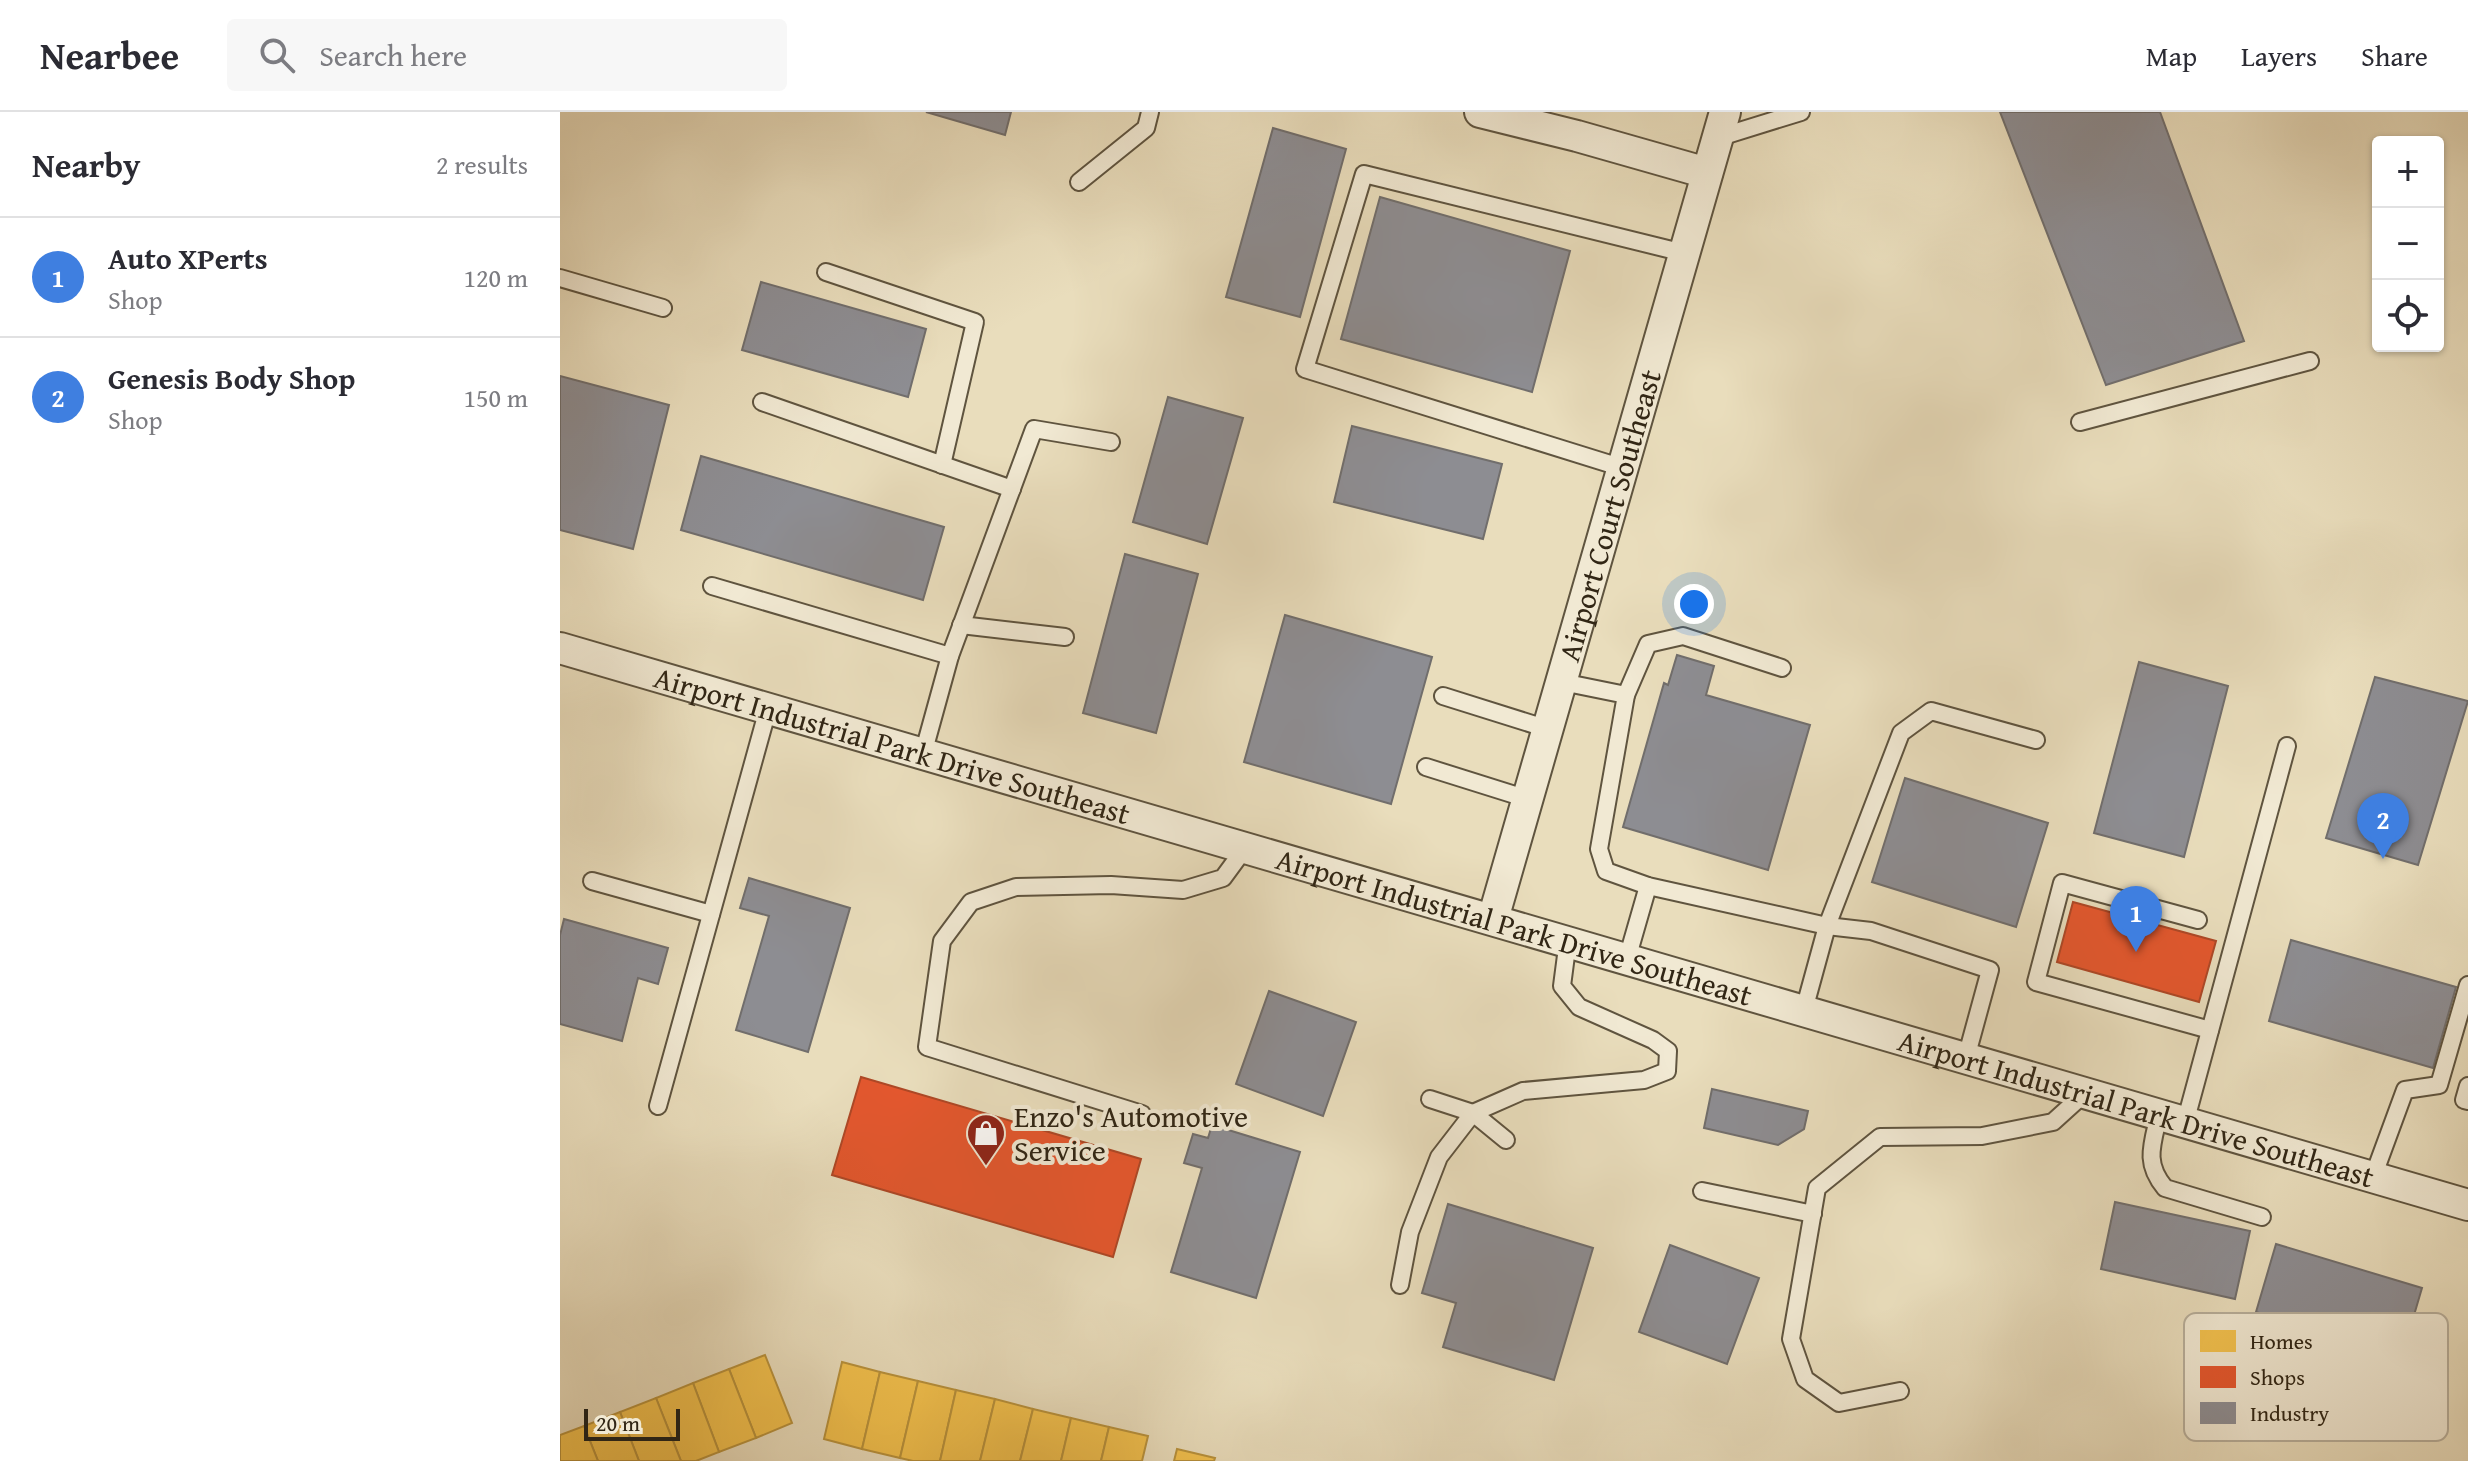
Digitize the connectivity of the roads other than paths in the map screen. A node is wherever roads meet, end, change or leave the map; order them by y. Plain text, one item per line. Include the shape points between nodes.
1 (1150, 112) edge
2 (1480, 112) edge
3 (1801, 112) edge
4 (1721, 125) edge
5 (1707, 173) junction
6 (1079, 182) dead end
7 (1684, 253) junction
8 (826, 272) dead end
9 (560, 278) edge
10 (663, 308) dead end
11 (2310, 361) dead end
12 (762, 402) dead end
13 (2080, 422) dead end
14 (1111, 442) dead end
15 (942, 465) junction
16 (1623, 468) junction
17 (1012, 489) junction
18 (712, 586) dead end
19 (961, 625) junction
20 (1065, 637) dead end
21 (560, 648) edge
22 (950, 656) junction
23 (1782, 668) dead end
24 (1562, 682) junction
25 (1626, 695) junction
26 (1443, 696) dead end
27 (768, 709) junction
28 (1548, 729) junction
29 (2036, 740) dead end
30 (2287, 746) dead end
31 (923, 754) junction
32 (1426, 767) dead end
33 (1528, 799) junction
34 (1245, 848) junction
35 (592, 881) dead end
36 (1648, 886) junction
37 (711, 914) junction
38 (1493, 919) junction
39 (2198, 920) dead end
40 (1827, 926) junction
41 (1568, 940) junction
42 (1627, 959) junction
43 (2468, 985) edge
44 (1804, 1010) junction
45 (2210, 1030) junction
46 (1966, 1058) junction
47 (2468, 1086) edge
48 (2085, 1093) junction
49 (1430, 1099) dead end
50 (2468, 1101) edge
51 (658, 1106) dead end
52 (1473, 1113) junction
53 (1142, 1114) dead end
54 (2172, 1119) junction
55 (1506, 1140) dead end
56 (2373, 1177) junction
57 (1702, 1191) dead end
58 (2468, 1205) edge
59 (1813, 1214) junction
60 (2262, 1217) dead end
61 (1400, 1285) dead end
62 (1900, 1391) dead end

1 - 6 lane via 1146,128
2 - 5 street
3 - 4 lane
4 - 5 street, Airport Court Southeast
5 - 7 street, Airport Court Southeast
7 - 16 street, Airport Court Southeast
7 - 16 lane via 1364,174 1305,369
8 - 15 lane via 975,322
9 - 10 lane
11 - 13 lane
12 - 15 lane
14 - 17 lane via 1034,429
15 - 17 lane
16 - 24 street, Airport Court Southeast
17 - 19 lane
18 - 22 lane
19 - 20 lane
19 - 22 lane
21 - 27 street, Airport Industrial Park Drive Southeast
22 - 31 lane
23 - 25 lane via 1683,636 1648,644
24 - 25 lane
24 - 28 street, Airport Court Southeast
25 - 36 lane via 1599,849 1606,871
26 - 28 lane
27 - 31 street, Airport Industrial Park Drive Southeast
27 - 37 lane
28 - 33 street, Airport Court Southeast
29 - 40 lane via 1931,711 1901,733
30 - 45 lane
31 - 34 street, Airport Industrial Park Drive Southeast
32 - 33 lane
33 - 38 street, Airport Court Southeast
34 - 38 street, Airport Industrial Park Drive Southeast
34 - 53 lane via 1223,878 1183,890 1016,887 971,902 942,941 927,1047
35 - 37 lane
36 - 40 lane
36 - 42 lane
37 - 51 lane
38 - 41 street, Airport Industrial Park Drive Southeast
39 - 45 lane via 2062,883 2036,982
40 - 44 lane
40 - 46 lane via 1871,931 1990,970
41 - 42 street, Airport Industrial Park Drive Southeast
41 - 52 lane via 1562,986 1579,1007 1668,1051 1667,1071 1644,1080 1523,1091
42 - 44 street, Airport Industrial Park Drive Southeast
43 - 56 lane via 2439,1085 2405,1090
44 - 46 street, Airport Industrial Park Drive Southeast
45 - 54 lane
46 - 48 street, Airport Industrial Park Drive Southeast
47 - 50 lane
48 - 54 street, Airport Industrial Park Drive Southeast
48 - 59 lane via 2053,1122 1982,1136 1880,1137 1817,1188
49 - 52 lane
52 - 55 lane
52 - 61 lane via 1439,1157 1410,1232
54 - 56 street, Airport Industrial Park Drive Southeast
54 - 60 lane via 2150,1153 2155,1176 2165,1188
56 - 58 street, Airport Industrial Park Drive Southeast
57 - 59 lane
59 - 62 lane via 1791,1339 1805,1379 1839,1403

